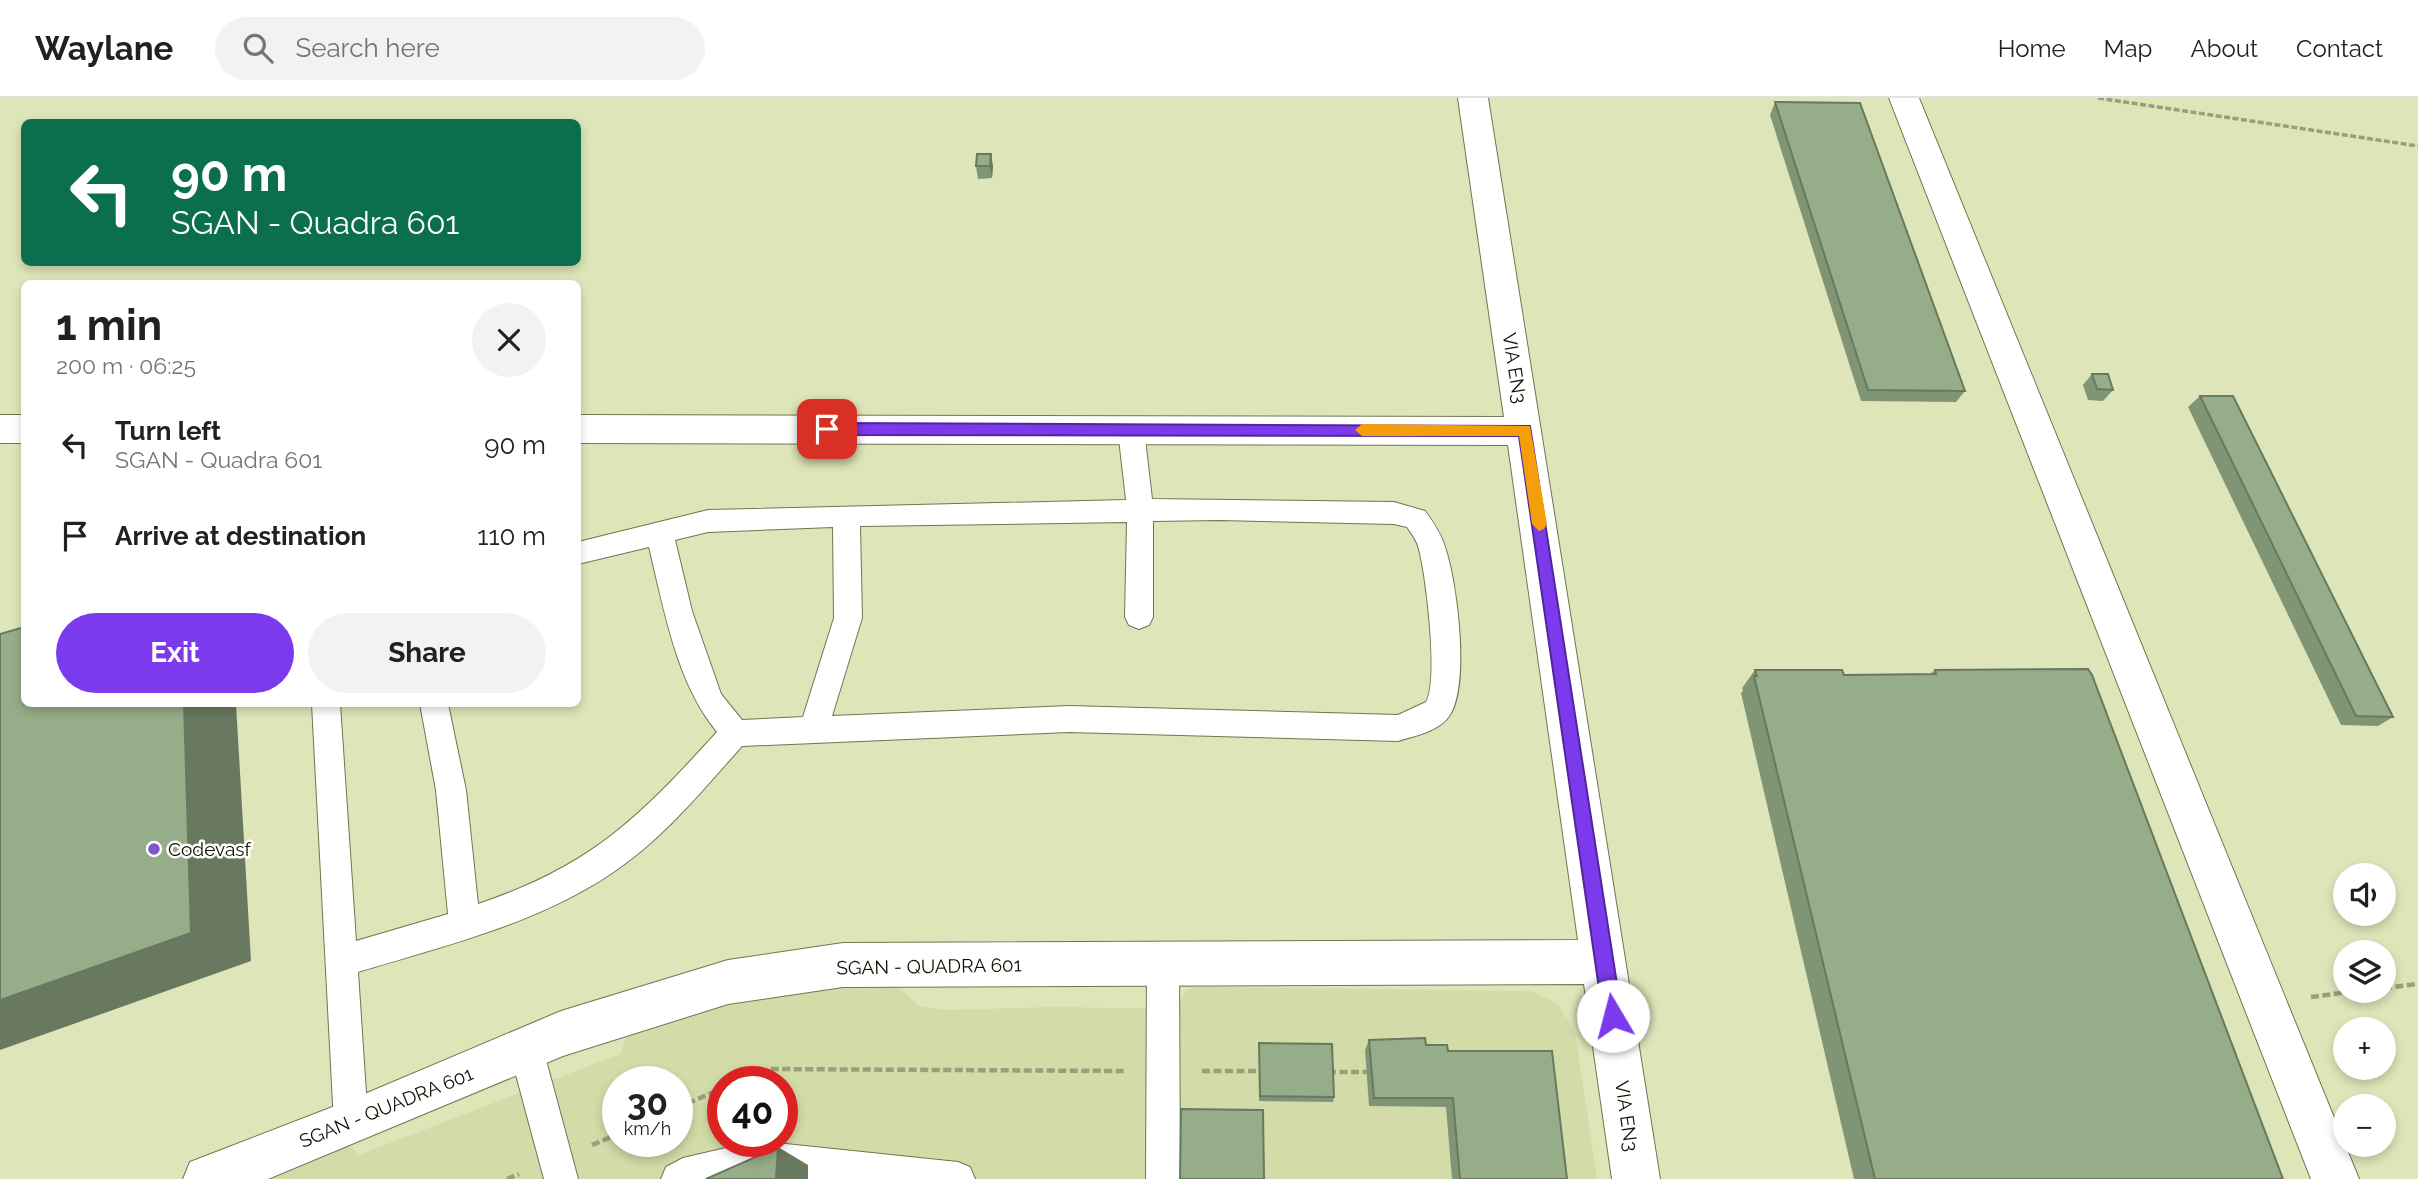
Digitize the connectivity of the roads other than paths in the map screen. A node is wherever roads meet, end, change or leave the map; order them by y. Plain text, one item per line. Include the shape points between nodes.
1 (1473, 98) edge
2 (1904, 98) edge
3 (0, 429) edge
4 (21, 429) edge
5 (581, 429) edge
6 (1131, 430) junction
7 (1525, 430) junction
8 (1140, 511) junction
9 (846, 516) junction
10 (659, 531) junction
11 (581, 552) edge
12 (1139, 617) dead end
13 (326, 707) edge
14 (435, 707) edge
15 (814, 727) junction
16 (735, 733) junction
17 (465, 924) junction
18 (341, 961) junction
19 (1605, 962) junction
20 (1163, 963) junction
21 (526, 1049) junction
22 (351, 1123) junction
23 (207, 1179) edge
24 (561, 1179) edge
25 (678, 1179) edge
26 (958, 1179) edge
27 (1163, 1179) edge
28 (1636, 1179) edge
29 (2335, 1179) edge

1 - 7 street, VIA EN3
2 - 29 street
3 - 4 street
5 - 6 street
6 - 7 street
6 - 8 lane
7 - 19 street, VIA EN3
8 - 9 lane
8 - 12 lane
8 - 15 lane via 1394,513 1416,519 1432,548 1440,607 1446,689 1441,705 1431,716 1398,728 1069,719
9 - 10 lane via 708,521
9 - 15 lane via 848,618
10 - 11 lane
10 - 16 lane via 678,611 709,701
13 - 18 lane
14 - 17 lane via 451,790
15 - 16 lane
16 - 17 lane via 631,840 579,877
17 - 18 lane
18 - 22 lane
19 - 20 street, SGAN - QUADRA 601
19 - 28 street, VIA EN3
20 - 21 street, SGAN - QUADRA 601 via 843,965 728,982
20 - 27 lane
21 - 22 street, SGAN - QUADRA 601
21 - 24 lane
22 - 23 street, SGAN - QUADRA 601
25 - 26 lane via 754,1158

